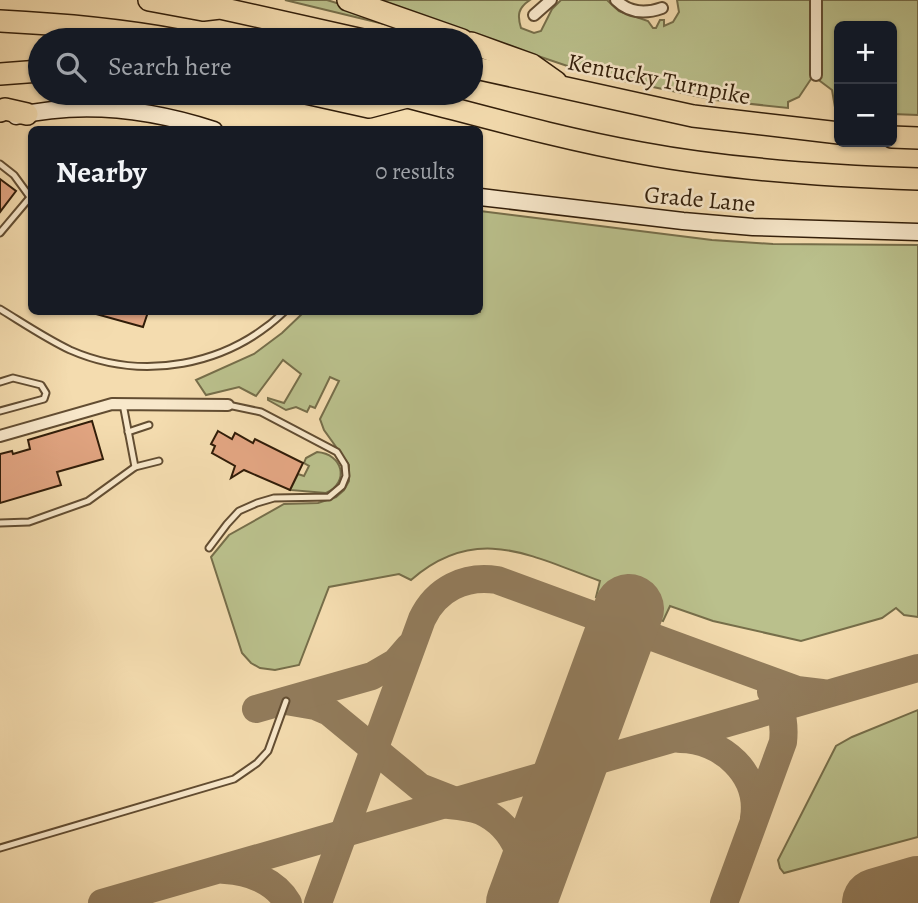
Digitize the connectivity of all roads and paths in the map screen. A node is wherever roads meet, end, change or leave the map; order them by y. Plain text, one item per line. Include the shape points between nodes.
1 (149, 0) edge
2 (348, 0) edge
3 (551, 0) edge
4 (615, 0) edge
5 (816, 0) edge
6 (215, 4) edge
7 (663, 8) dead end
8 (534, 15) dead end
9 (0, 21) edge
10 (107, 28) edge
11 (314, 28) edge
12 (428, 28) edge
13 (483, 47) edge
14 (483, 70) edge
15 (28, 72) edge
16 (0, 74) edge
17 (816, 75) dead end
18 (564, 88) junction
19 (440, 105) edge
20 (0, 111) edge
21 (27, 114) junction
22 (0, 120) edge
23 (198, 126) edge
24 (834, 132) edge
25 (897, 137) edge
26 (918, 138) edge
27 (0, 164) edge
28 (918, 179) edge
29 (28, 192) edge
30 (483, 197) edge
31 (28, 200) edge
32 (918, 232) edge
33 (0, 233) edge
34 (0, 309) edge
35 (281, 315) edge
36 (0, 382) edge
37 (123, 403) junction
38 (228, 405) joint
39 (0, 411) edge
40 (149, 425) dead end
41 (128, 432) junction
42 (0, 436) edge
43 (159, 461) dead end
44 (135, 467) junction
45 (0, 523) edge
46 (209, 548) dead end
47 (286, 701) dead end
48 (0, 848) edge

1 - 6 highway via 203,10
2 - 12 highway
3 - 8 street
4 - 7 street via 639,12
5 - 17 street
6 - 11 highway
9 - 10 highway
13 - 18 highway via 532,65
14 - 18 highway, Kentucky Turnpike
15 - 16 highway
18 - 24 highway, Kentucky Turnpike via 693,116
19 - 28 highway via 643,154 739,167
20 - 21 highway
21 - 22 main road
21 - 23 main road via 78,109 140,111
25 - 26 highway
27 - 29 lane
30 - 32 main road, Grade Lane via 697,223
31 - 33 lane
34 - 35 lane via 72,351 154,368 224,352
36 - 39 lane via 13,378 41,385 46,393 44,399
37 - 38 street
37 - 41 lane
37 - 42 street
38 - 46 lane via 261,411 337,452 346,476 329,497 274,498 239,511
40 - 41 lane
41 - 44 lane
43 - 44 lane
44 - 45 lane via 88,501 29,522
47 - 48 lane via 268,751 234,779

